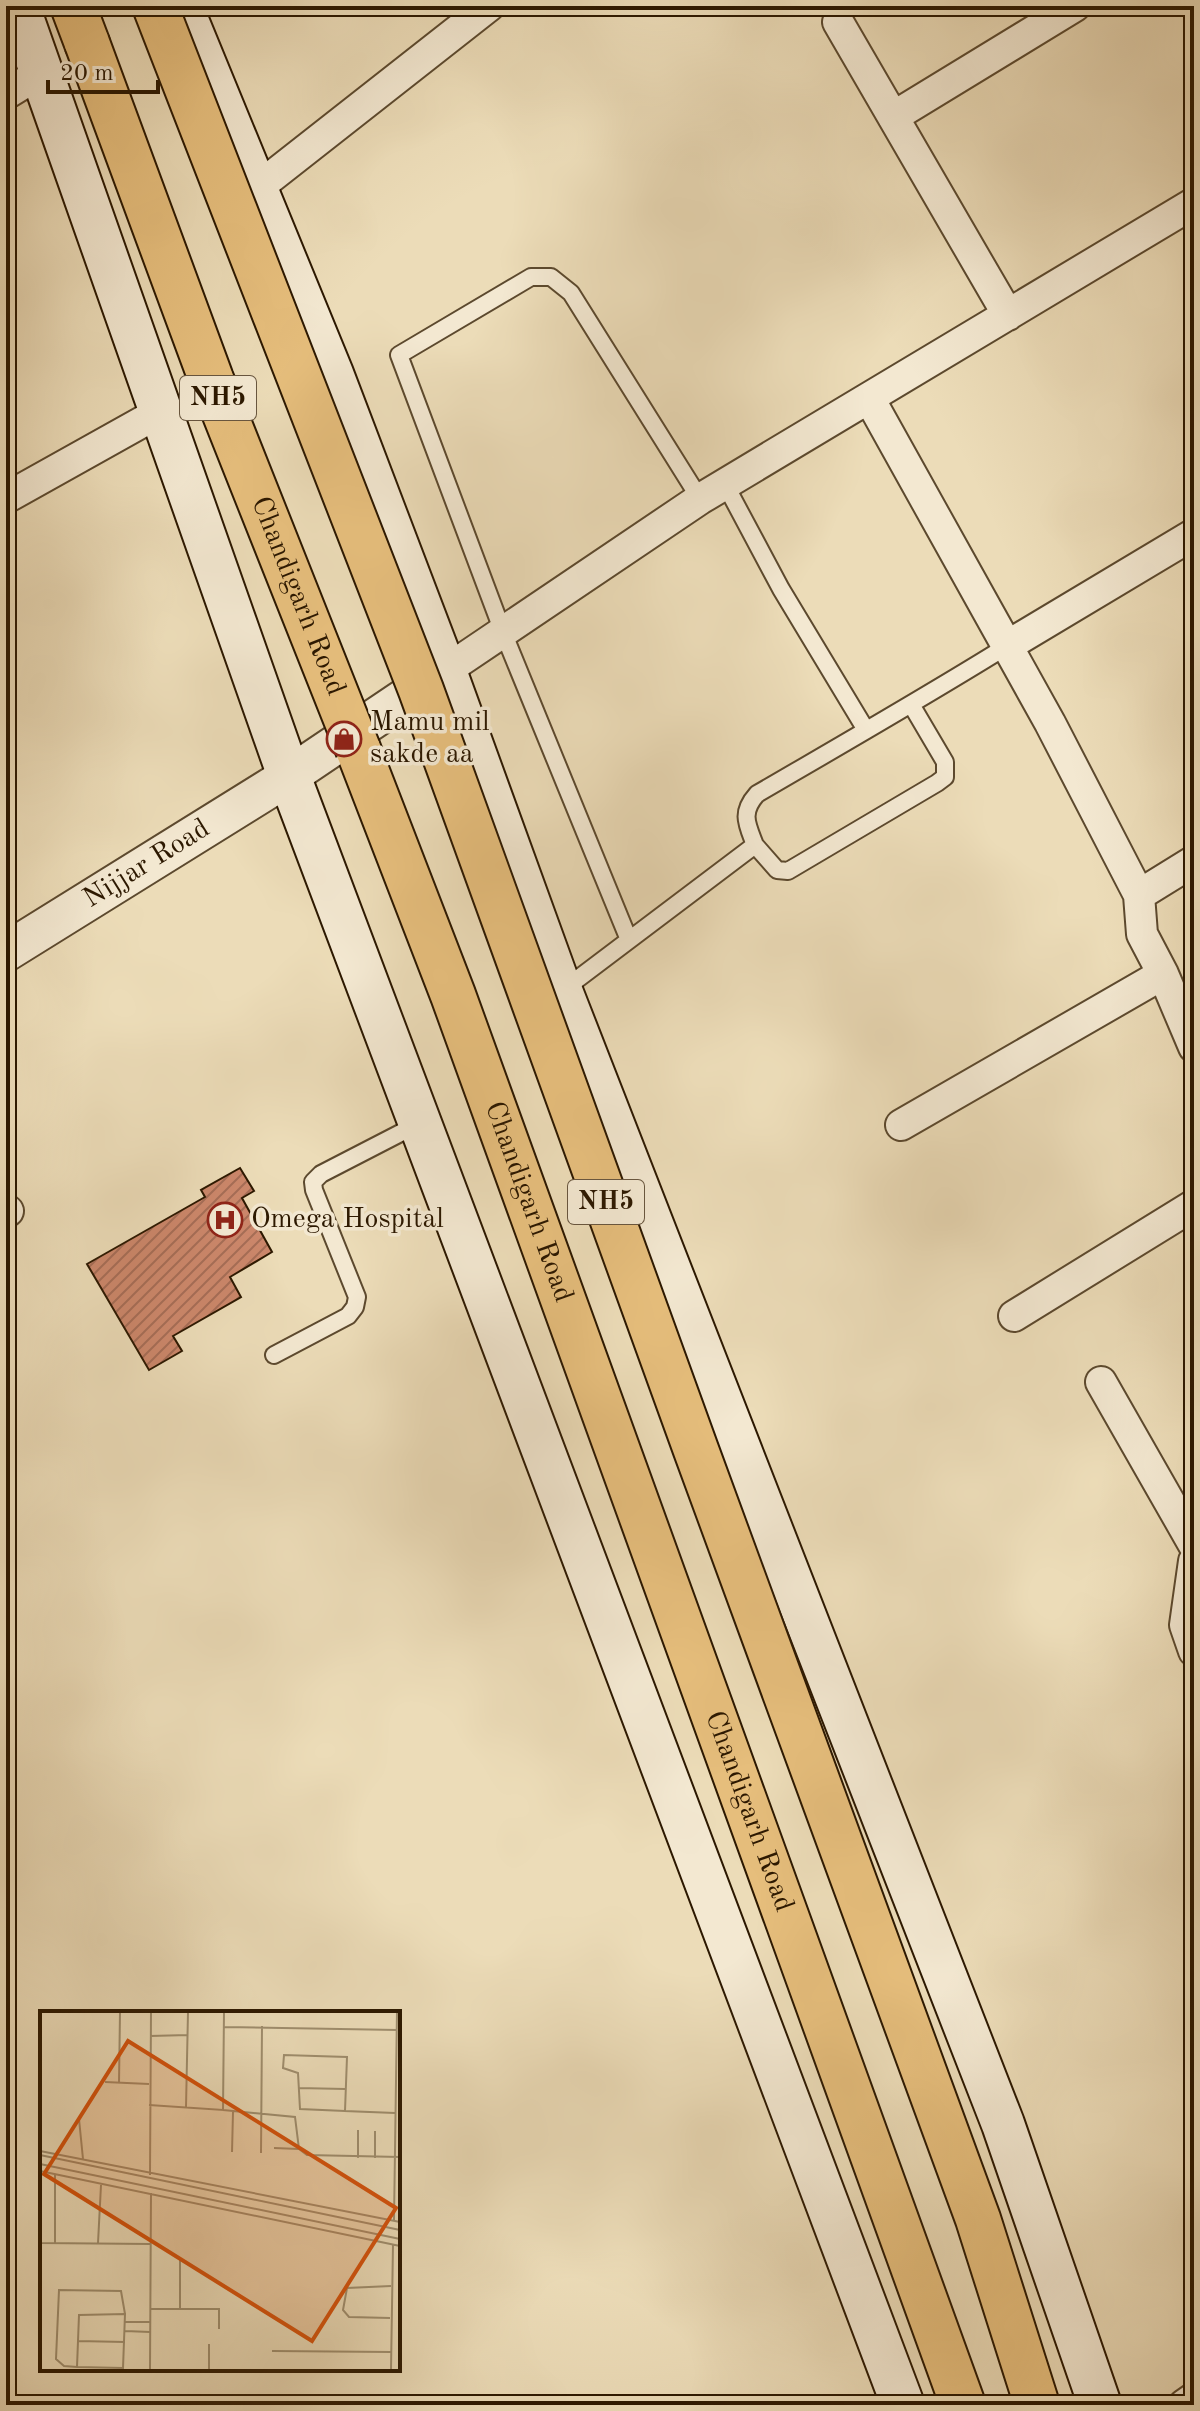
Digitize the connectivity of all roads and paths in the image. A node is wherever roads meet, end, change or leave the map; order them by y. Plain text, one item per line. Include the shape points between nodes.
1 (18, 6) edge
2 (73, 6) edge
3 (155, 6) edge
4 (181, 6) edge
5 (489, 6) edge
6 (1075, 6) edge
7 (838, 22) dead end
8 (42, 72) junction
9 (6, 94) edge
10 (893, 117) junction
11 (256, 189) junction
12 (1194, 203) edge
13 (1008, 315) junction
14 (869, 398) junction
15 (160, 412) junction
16 (712, 492) junction
17 (6, 498) edge
18 (1194, 534) edge
19 (503, 632) junction
20 (1007, 646) junction
21 (445, 671) junction
22 (912, 706) junction
23 (866, 730) junction
24 (289, 776) junction
25 (755, 845) junction
26 (1194, 861) edge
27 (1139, 895) junction
28 (629, 940) junction
29 (6, 952) edge
30 (1163, 974) junction
31 (561, 991) junction
32 (1194, 1047) edge
33 (420, 1123) junction
34 (901, 1125) dead end
35 (1194, 1205) edge
36 (1014, 1316) dead end
37 (274, 1355) dead end
38 (1101, 1382) dead end
39 (1194, 1545) edge
40 (1194, 1561) edge
41 (1194, 1651) edge
42 (1194, 2398) edge
43 (903, 2405) edge
44 (963, 2405) edge
45 (1037, 2405) edge
46 (1100, 2405) edge
47 (1184, 2405) edge

1 - 8 main road
2 - 44 highway, Chandigarh Road / NH5, bridge via 211,379 458,1010
3 - 45 highway, NH5, bridge via 421,690 978,2219
4 - 11 main road
5 - 11 street
6 - 10 street
7 - 10 street
8 - 9 street
8 - 15 main road
10 - 13 street
11 - 21 main road
12 - 13 street
13 - 14 street
14 - 16 street
14 - 20 street
15 - 17 street
15 - 24 main road
16 - 19 street
16 - 19 lane via 571,293 551,277 531,277 399,355
16 - 23 lane via 781,589
18 - 20 street
19 - 21 street
19 - 28 lane
20 - 22 lane
20 - 27 street
21 - 24 street, Nijjar Road
21 - 31 main road
22 - 23 lane
22 - 25 lane via 945,762 945,777 788,871 777,870
23 - 25 lane via 757,794 748,804 746,821
24 - 29 street, Nijjar Road
24 - 33 main road
25 - 28 lane
26 - 27 street
27 - 30 street via 1142,934
28 - 31 lane
30 - 32 street
30 - 34 street
31 - 46 main road via 1003,2124
33 - 37 lane via 313,1182 357,1297 355,1307 348,1316
33 - 43 main road
35 - 36 street
38 - 39 street
40 - 41 street via 1185,1625
42 - 47 street

